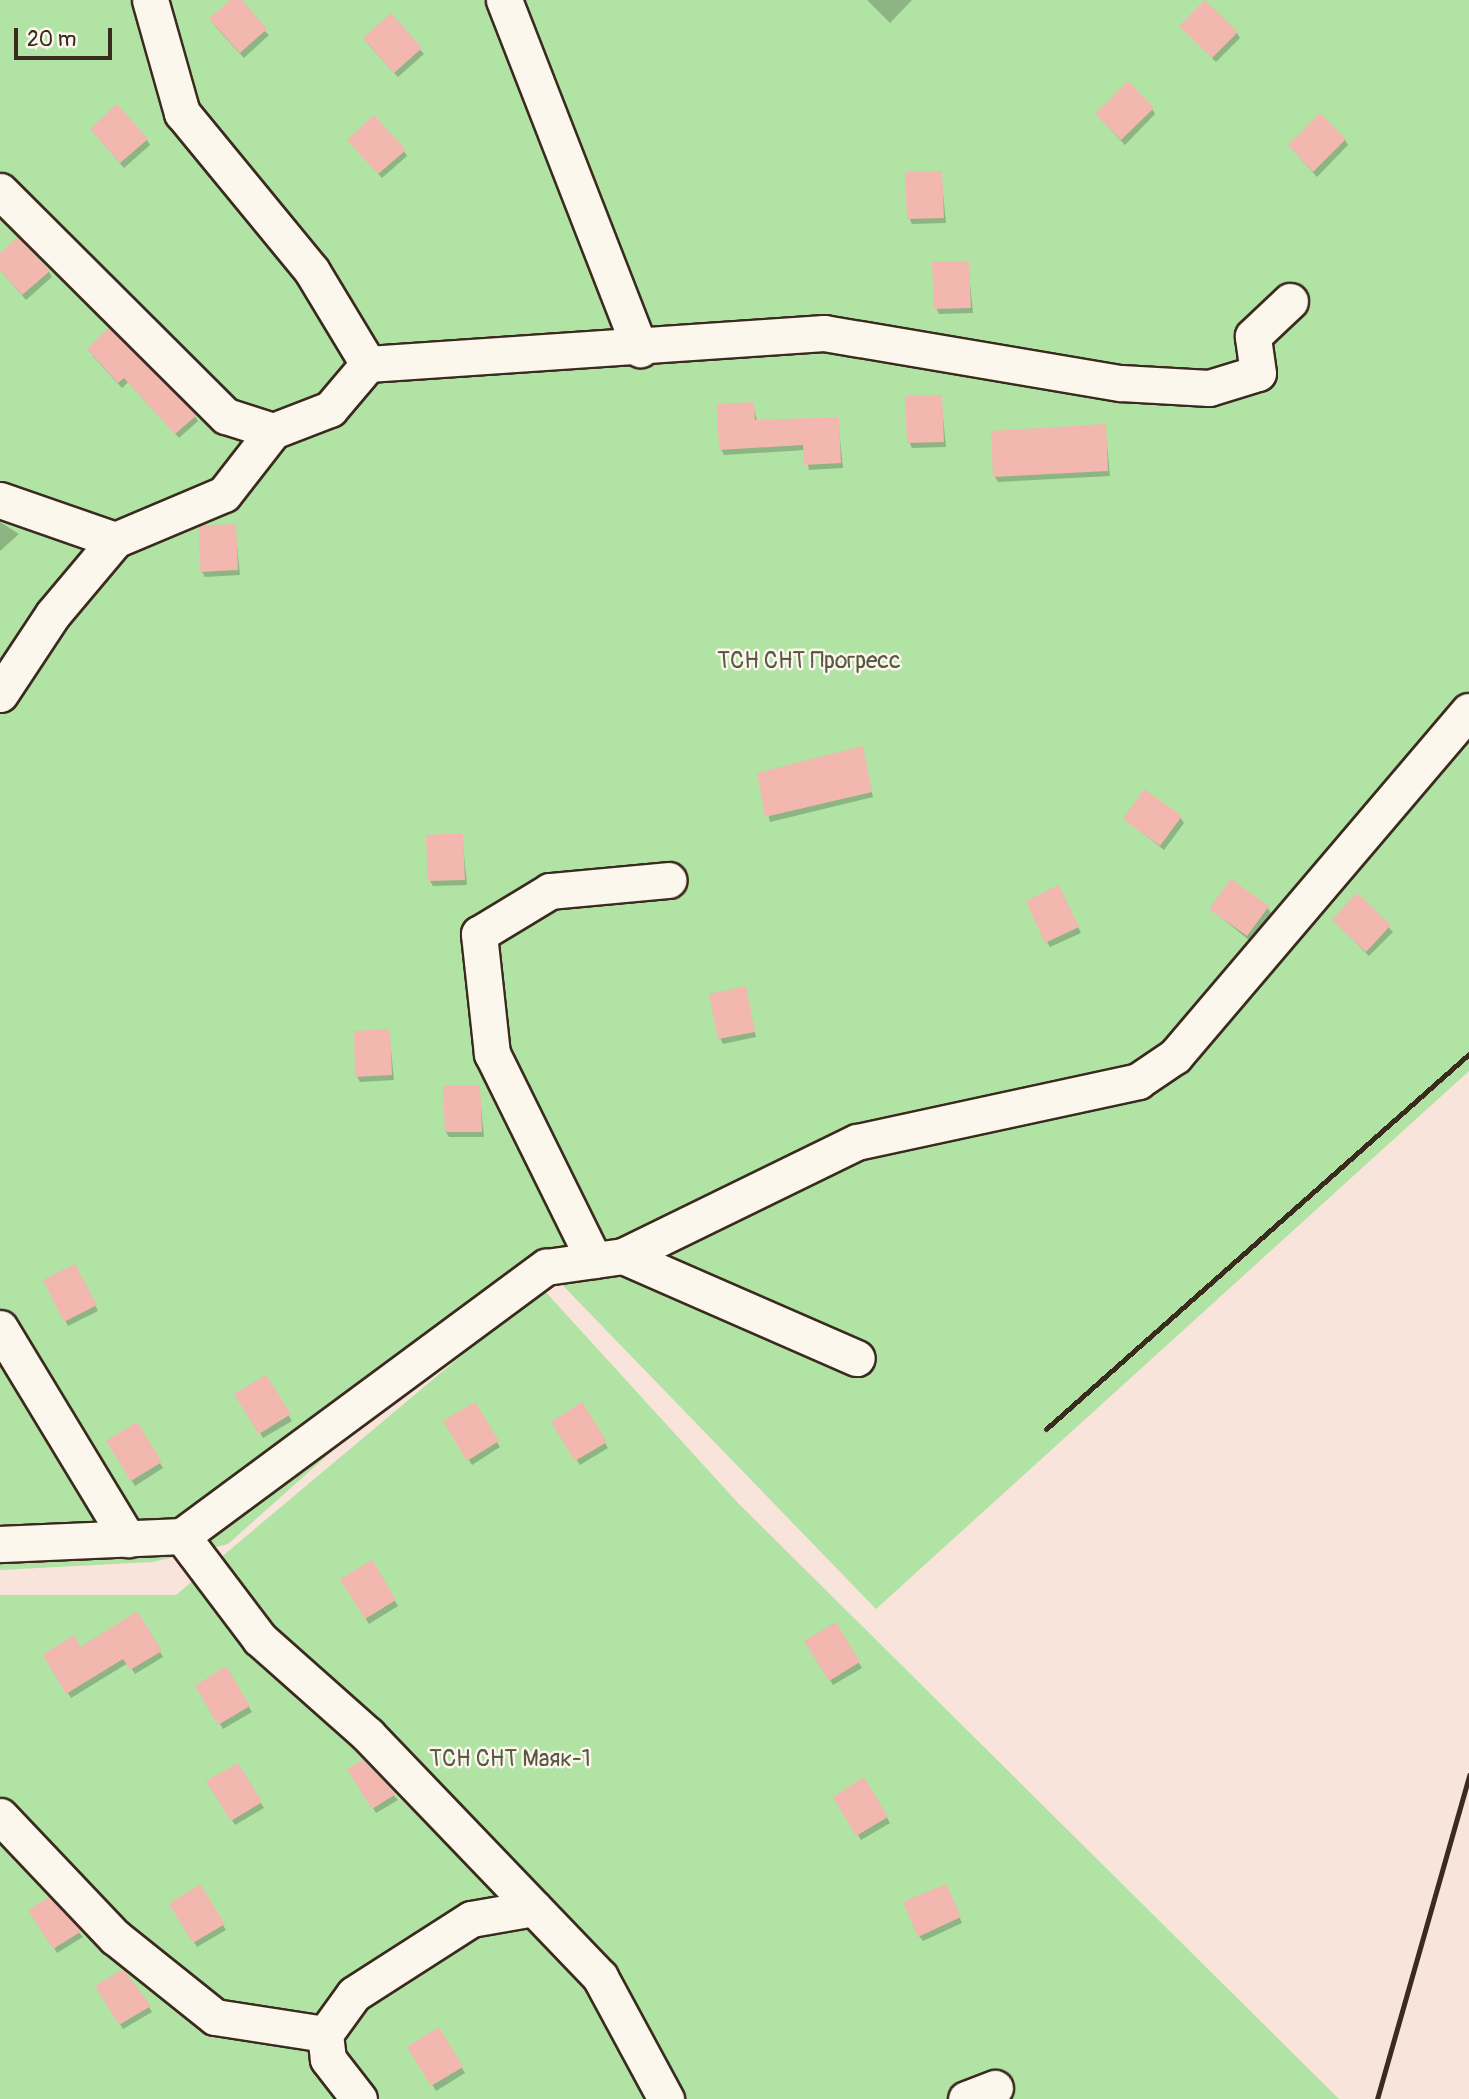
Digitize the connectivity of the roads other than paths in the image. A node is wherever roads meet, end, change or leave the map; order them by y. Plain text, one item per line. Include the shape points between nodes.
1 (150, 0) edge
2 (504, 0) edge
3 (0, 191) edge
4 (1290, 301) dead end
5 (640, 349) junction
6 (368, 364) junction
7 (273, 431) junction
8 (0, 500) edge
9 (115, 540) junction
10 (0, 694) edge
11 (1469, 711) edge
12 (668, 880) dead end
13 (608, 1258) junction
14 (0, 1328) edge
15 (858, 1358) dead end
16 (182, 1536) junction
17 (128, 1539) junction
18 (0, 1544) edge
19 (0, 1816) edge
20 (534, 1908) junction
21 (325, 2034) junction
22 (359, 2099) edge
23 (666, 2099) edge

1 - 6 street via 182,113 312,271
2 - 5 street
3 - 7 street via 226,416
4 - 5 street via 1253,336 1258,373 1209,388 1121,383 824,333
5 - 6 street
6 - 7 street via 330,409
7 - 9 street via 224,494
8 - 9 street
9 - 10 street via 53,614
11 - 13 street via 1175,1056 1138,1080 857,1142
12 - 13 street via 550,891 478,934 492,1054
13 - 15 street
13 - 16 street via 546,1267
14 - 17 street
16 - 17 street
16 - 20 street via 260,1639 368,1735
17 - 18 street
19 - 21 street via 115,1937 215,2017
20 - 21 street via 471,1919 354,1994
20 - 23 street via 600,1977
21 - 22 street via 328,2059

